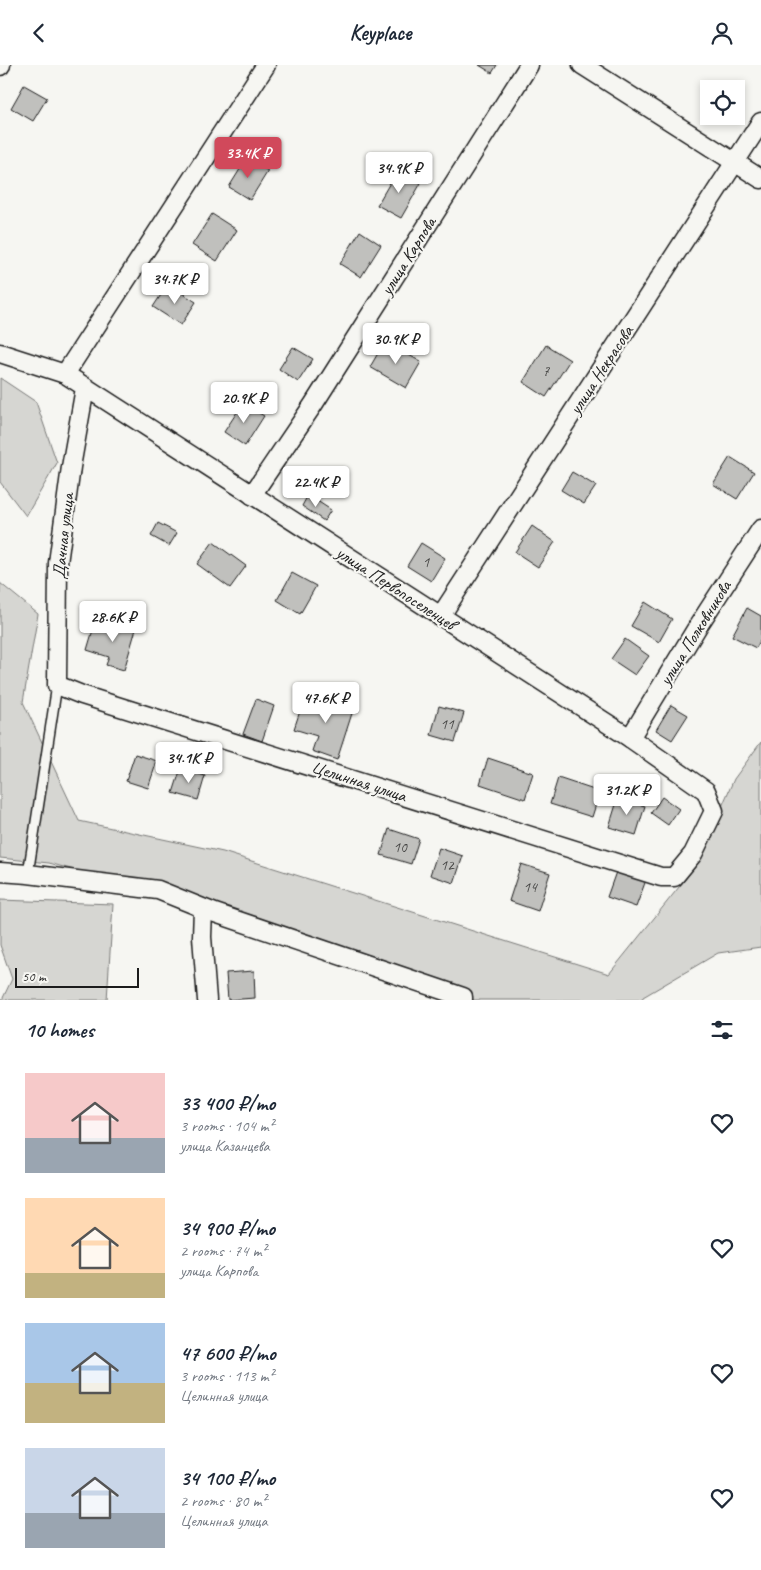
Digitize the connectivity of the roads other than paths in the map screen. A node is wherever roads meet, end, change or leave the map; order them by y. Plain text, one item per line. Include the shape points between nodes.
1 (266, 65) edge
2 (529, 65) edge
3 (582, 65) edge
4 (761, 122) edge
5 (735, 162) junction
6 (761, 179) edge
7 (0, 353) edge
8 (65, 374) junction
9 (85, 388) junction
10 (252, 495) junction
11 (761, 529) edge
12 (440, 617) junction
13 (57, 685) junction
14 (630, 737) junction
15 (706, 791) joint
16 (0, 872) edge
17 (28, 874) junction
18 (203, 909) junction
19 (207, 1000) edge
20 (463, 1000) edge

1 - 8 street
2 - 10 street, улица Карпова via 313,405
3 - 5 street
4 - 5 street, улица Некрасова
5 - 6 street
5 - 12 street, улица Некрасова
7 - 8 street, улица Первопоселенцев
8 - 9 street, улица Первопоселенцев
9 - 10 street, улица Первопоселенцев
9 - 13 street, Дачная улица via 58,563
10 - 12 street, улица Первопоселенцев
11 - 14 street, улица Полковникова
12 - 14 street, улица Первопоселенцев
13 - 15 street, Целинная улица via 661,877 674,877 693,854 714,811
13 - 17 lane
14 - 15 street, улица Первопоселенцев
16 - 17 street
17 - 18 street via 158,891
18 - 19 street
18 - 20 street via 463,997

